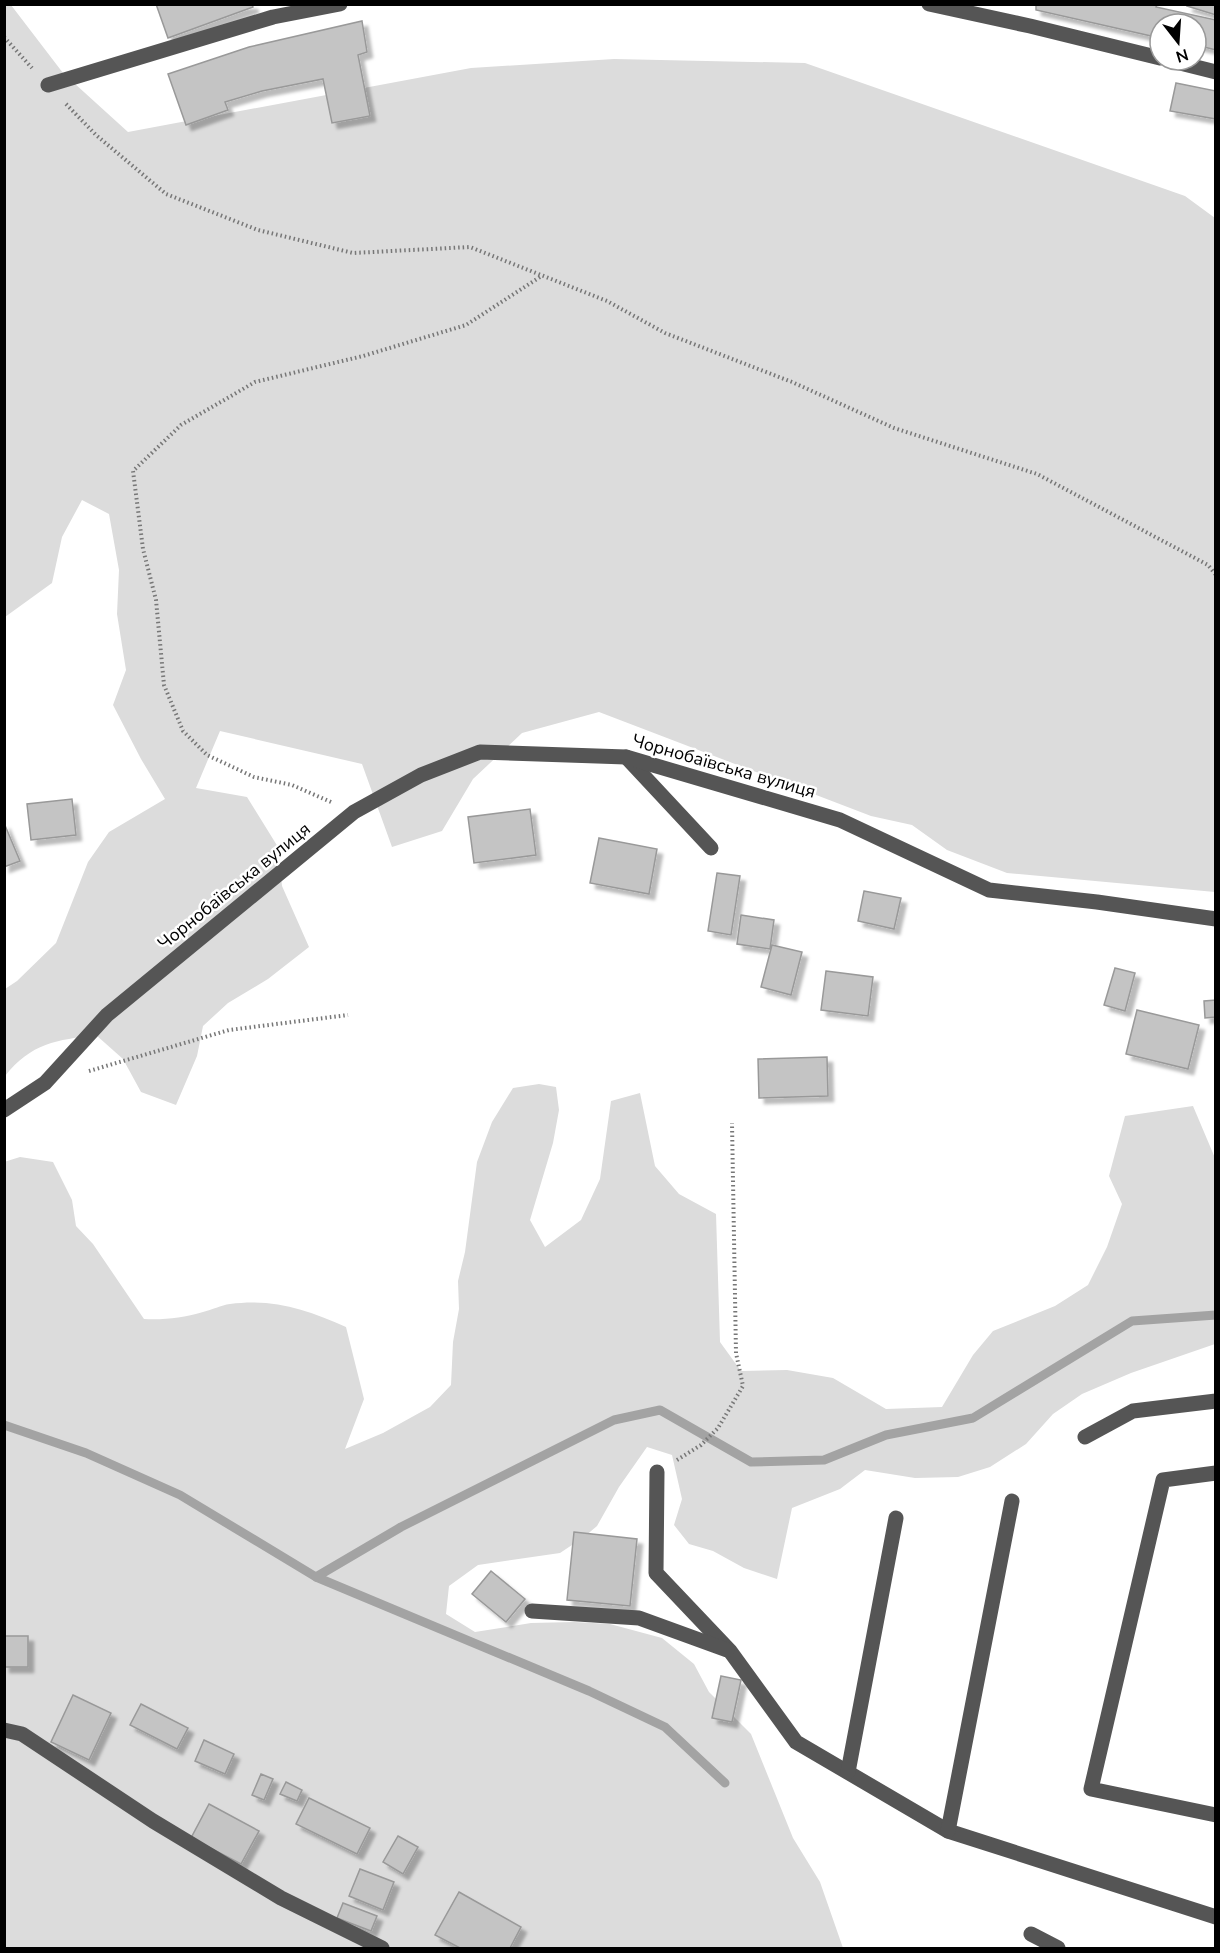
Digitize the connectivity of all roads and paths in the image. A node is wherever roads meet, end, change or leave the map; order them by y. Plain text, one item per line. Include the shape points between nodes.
1 (340, 4) edge
2 (929, 4) edge
3 (272, 11) edge
4 (4, 36) edge
5 (1148, 55) edge
6 (48, 85) junction
7 (541, 276) junction
8 (1215, 574) edge
9 (626, 757) junction
10 (354, 813) junction
11 (711, 848) dead end
12 (1215, 919) edge
13 (348, 1015) dead end
14 (84, 1073) dead end
15 (4, 1110) edge
16 (732, 1123) dead end
17 (1215, 1401) edge
18 (1085, 1437) dead end
19 (701, 1445) dead end
20 (657, 1472) dead end
21 (1215, 1473) edge
22 (1012, 1501) dead end
23 (896, 1518) dead end
24 (532, 1611) dead end
25 (730, 1651) junction
26 (4, 1730) edge
27 (848, 1772) junction
28 (1215, 1815) edge
29 (948, 1832) junction
30 (1215, 1917) edge
31 (1031, 1934) dead end
32 (382, 1948) edge
33 (1058, 1948) edge

1 - 3 street
2 - 5 street
3 - 6 street
4 - 6 path
6 - 7 path via 96,135 166,194 258,230 353,253 470,247
7 - 8 path via 607,302 665,333 792,382 894,428 1037,474 1208,564
7 - 10 path via 466,325 363,356 255,382 181,425 134,471 143,549 156,600 164,685 183,731 207,755 254,777 292,785
9 - 10 street, Чорнобаївська вулиця via 480,753 421,775
9 - 11 street
9 - 12 street, Чорнобаївська вулиця via 840,820 989,890
10 - 15 street, Чорнобаївська вулиця via 107,1015 45,1083
13 - 14 path via 229,1030
16 - 19 path via 736,1353 743,1386 718,1428
17 - 18 street via 1133,1411
20 - 25 street via 656,1573
21 - 28 street via 1163,1480 1091,1789
22 - 29 street
23 - 27 street
24 - 25 street via 639,1618
25 - 27 street via 796,1742
26 - 32 street via 22,1734 281,1899
27 - 29 street
29 - 30 street
31 - 33 street

